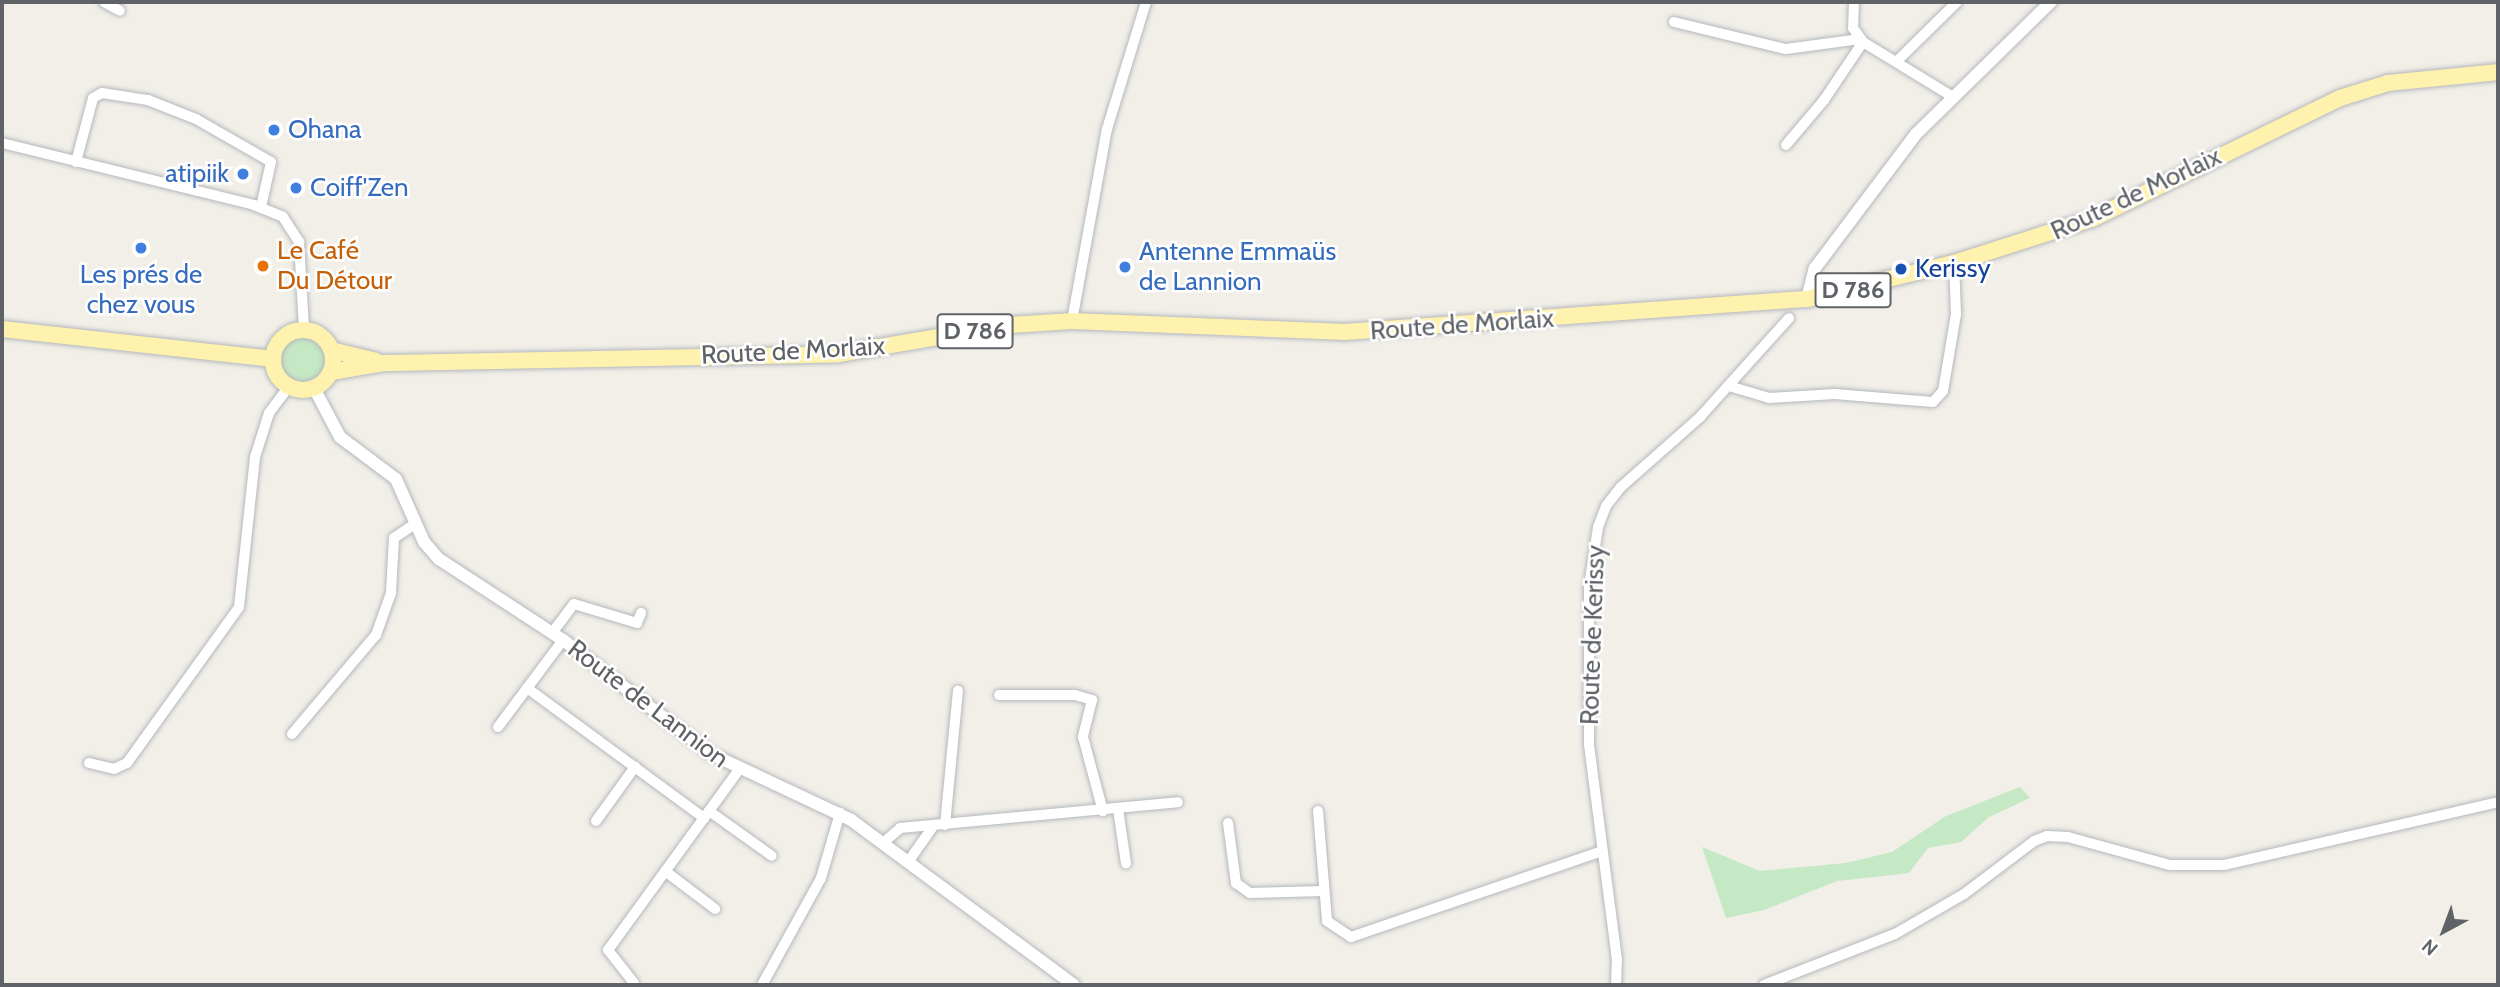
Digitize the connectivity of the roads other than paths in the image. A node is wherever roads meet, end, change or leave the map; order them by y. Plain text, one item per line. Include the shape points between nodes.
1 (104, 2) edge
2 (1146, 2) edge
3 (1854, 2) edge
4 (1957, 2) edge
5 (2051, 2) edge
6 (120, 11) dead end
7 (1674, 22) dead end
8 (1861, 40) junction
9 (1897, 61) junction
10 (2498, 72) edge
11 (1953, 97) junction
12 (2, 143) edge
13 (1786, 145) dead end
14 (76, 162) junction
15 (261, 207) junction
16 (1955, 263) junction
17 (1807, 299) junction
18 (1789, 318) dead end
19 (1072, 321) junction
20 (2, 329) edge
21 (304, 330) junction
22 (331, 350) junction
23 (273, 359) junction
24 (385, 363) junction
25 (331, 372) junction
26 (289, 386) junction
27 (1729, 386) junction
28 (314, 388) junction
29 (415, 524) junction
30 (641, 613) dead end
31 (557, 637) junction
32 (527, 688) junction
33 (958, 691) dead end
34 (999, 695) dead end
35 (498, 727) dead end
36 (292, 734) dead end
37 (89, 763) dead end
38 (635, 767) junction
39 (738, 771) junction
40 (1178, 802) dead end
41 (2498, 802) edge
42 (1118, 809) junction
43 (1103, 811) junction
44 (1318, 811) dead end
45 (839, 813) junction
46 (707, 814) junction
47 (596, 821) dead end
48 (1228, 823) dead end
49 (945, 825) junction
50 (932, 828) junction
51 (883, 843) junction
52 (1602, 851) junction
53 (772, 856) dead end
54 (908, 862) junction
55 (1126, 863) dead end
56 (664, 871) junction
57 (1323, 891) junction
58 (715, 909) dead end
59 (634, 983) dead end
60 (762, 985) edge
61 (1074, 985) edge
62 (1616, 985) edge
63 (1764, 985) edge

1 - 6 street
2 - 19 street via 1107,128
3 - 8 street via 1853,28
4 - 9 street
5 - 11 street
7 - 8 street via 1786,48
8 - 9 street
8 - 13 street via 1824,100
9 - 11 street
10 - 16 main road, Route de Morlaix / D 786 via 2388,83 2340,98 2092,219
11 - 17 street via 1916,134 1815,268
12 - 14 street
14 - 15 street
14 - 15 street via 93,98 102,93 148,100 196,119 271,162
15 - 21 street via 283,217 299,242
16 - 17 main road, Route de Morlaix / D 786
16 - 27 street via 1956,314 1943,391 1933,402 1835,394 1769,398
17 - 19 main road, Route de Morlaix / D 786 via 1345,332
18 - 27 street, Route de Kerissy
19 - 24 main road, Route de Morlaix / D 786 via 1010,325 838,354
20 - 23 main road
21 - 22 main road via 321,336
21 - 23 main road via 282,338
22 - 24 main road, Route de Morlaix / D 786
22 - 25 main road
23 - 26 main road
24 - 25 main road, Route de Morlaix / D 786
25 - 28 main road
26 - 28 main road
26 - 37 street via 265,421 255,457 239,607 127,763 114,769
27 - 52 street, Route de Kerissy via 1621,487 1606,506 1598,527 1589,586 1589,745
28 - 29 street, Route de Lannion via 340,437 396,480
29 - 31 street, Route de Lannion via 439,559
29 - 36 street via 394,538 391,593 376,635
30 - 31 street via 637,623 574,604
31 - 32 street
31 - 39 street, Route de Lannion
32 - 35 street
32 - 38 street
33 - 49 street
34 - 43 street via 1075,695 1092,701 1083,737
38 - 46 street
38 - 47 street
39 - 45 street, Route de Lannion
39 - 46 street
40 - 42 street
41 - 63 street via 2224,865 2170,865 2068,837 2047,836 1934,914
42 - 43 street
42 - 55 street
43 - 49 street
44 - 57 street
45 - 51 street, Route de Lannion
45 - 60 street via 821,878
46 - 53 street
46 - 56 street
48 - 57 street via 1236,883 1250,894
49 - 50 street
50 - 51 street via 900,828
50 - 54 street
51 - 54 street, Route de Lannion
52 - 57 street via 1351,937 1327,921
52 - 62 street, Route de Kerissy
54 - 61 street, Route de Lannion
56 - 58 street
56 - 59 street via 608,950

